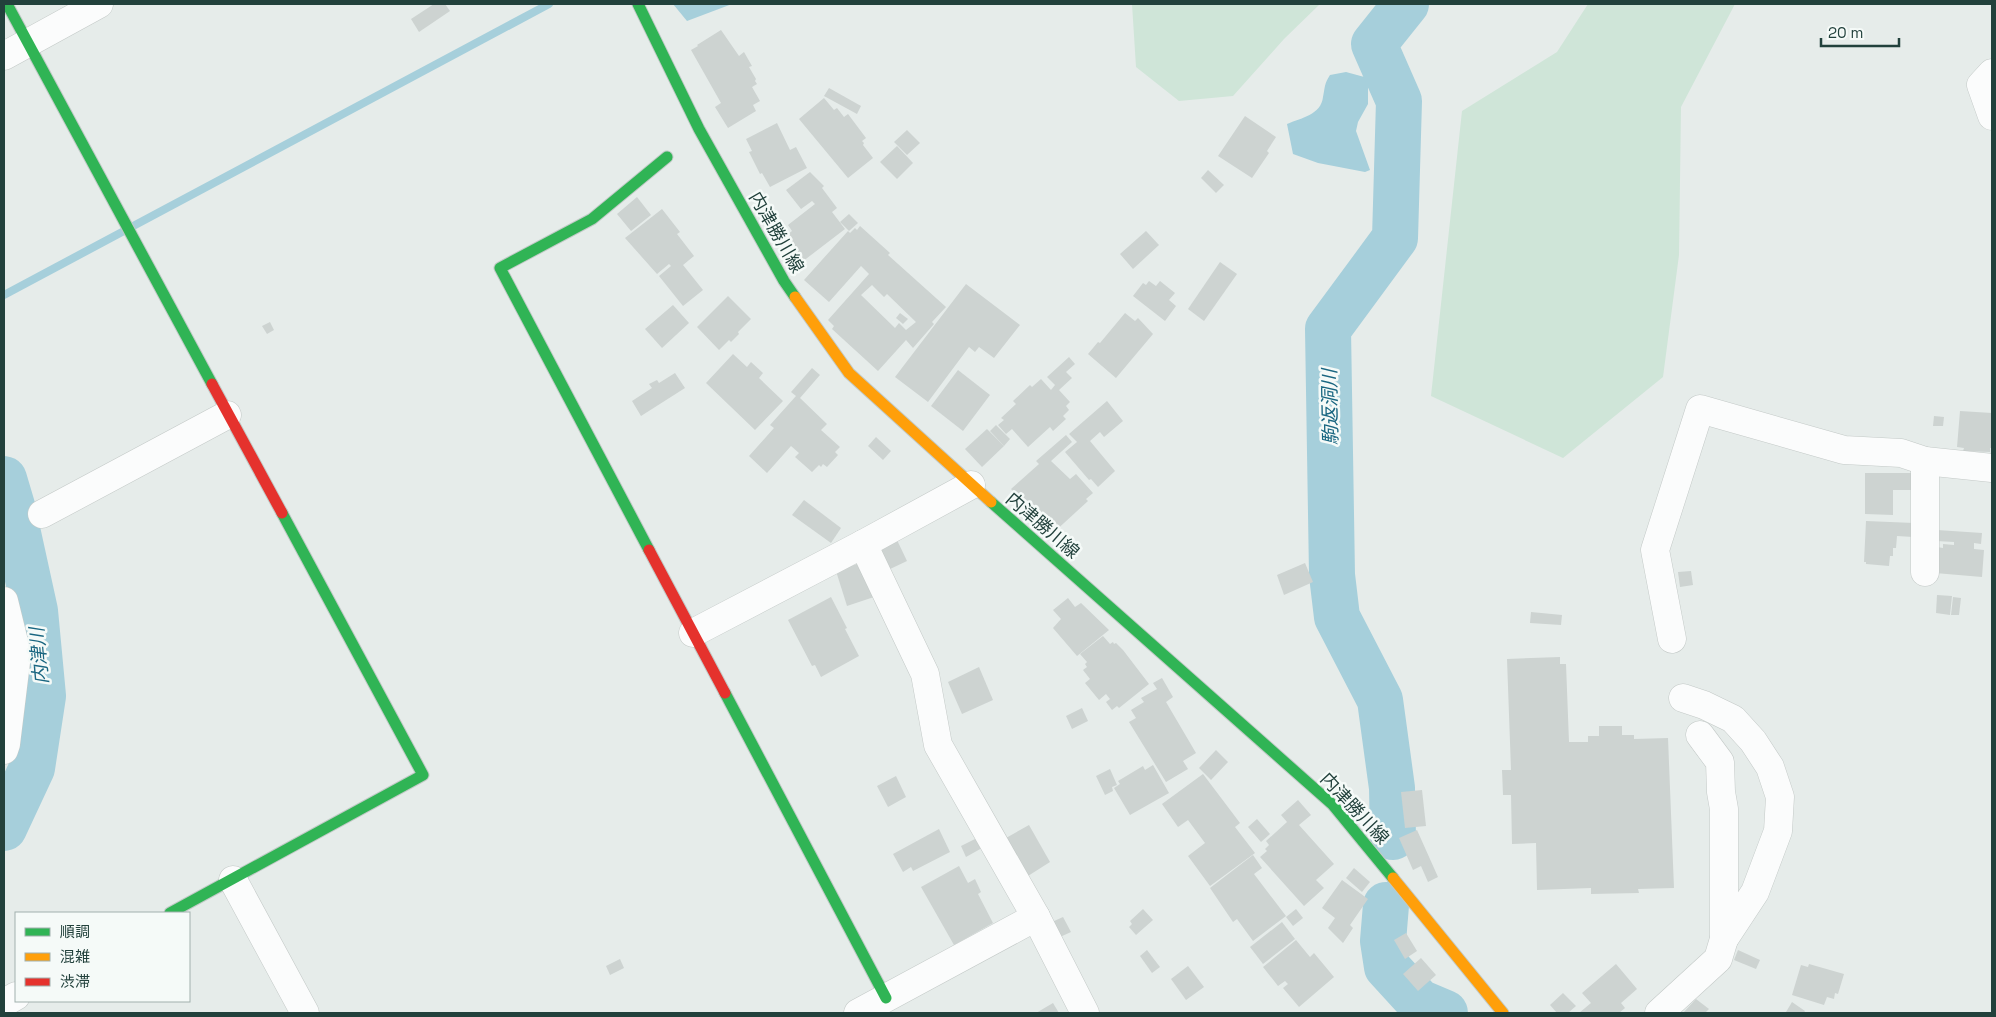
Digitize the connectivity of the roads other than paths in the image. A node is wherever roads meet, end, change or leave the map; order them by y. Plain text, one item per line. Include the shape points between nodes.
1 (7, 4) edge
2 (100, 4) edge
3 (638, 4) edge
4 (28, 42) junction
5 (4, 56) edge
6 (1992, 72) edge
7 (1992, 116) edge
8 (667, 157) dead end
9 (227, 415) junction
10 (1926, 461) junction
11 (1992, 468) edge
12 (971, 485) junction
13 (42, 514) dead end
14 (863, 544) junction
15 (1925, 572) dead end
16 (4, 601) edge
17 (693, 633) junction
18 (1672, 639) dead end
19 (1683, 698) dead end
20 (1700, 736) dead end
21 (4, 750) edge
22 (233, 880) junction
23 (172, 912) edge
24 (1036, 917) junction
25 (1724, 939) junction
26 (886, 998) junction
27 (305, 1013) edge
28 (858, 1013) edge
29 (1085, 1013) edge
30 (1503, 1013) edge
31 (1659, 1013) edge

1 - 4 street
2 - 4 street
3 - 12 street, 内津勝川線 via 699,129 784,281 849,373
4 - 5 street
4 - 9 street
6 - 7 street via 1981,85
8 - 17 street via 592,219 500,268
9 - 13 street
9 - 22 street via 423,775
10 - 11 street
10 - 15 street
10 - 18 street via 1901,453 1844,450 1700,409 1655,550
12 - 14 street
12 - 30 street, 内津勝川線 via 1333,805
14 - 17 street
14 - 24 street via 924,674 938,745
16 - 21 street via 17,654
17 - 26 street
19 - 25 street via 1704,704 1733,719 1770,767 1780,797 1778,830 1755,892
20 - 25 street via 1720,762 1724,809
22 - 23 street
22 - 27 street
24 - 26 street
24 - 29 street
25 - 31 street via 1718,959
26 - 28 street

